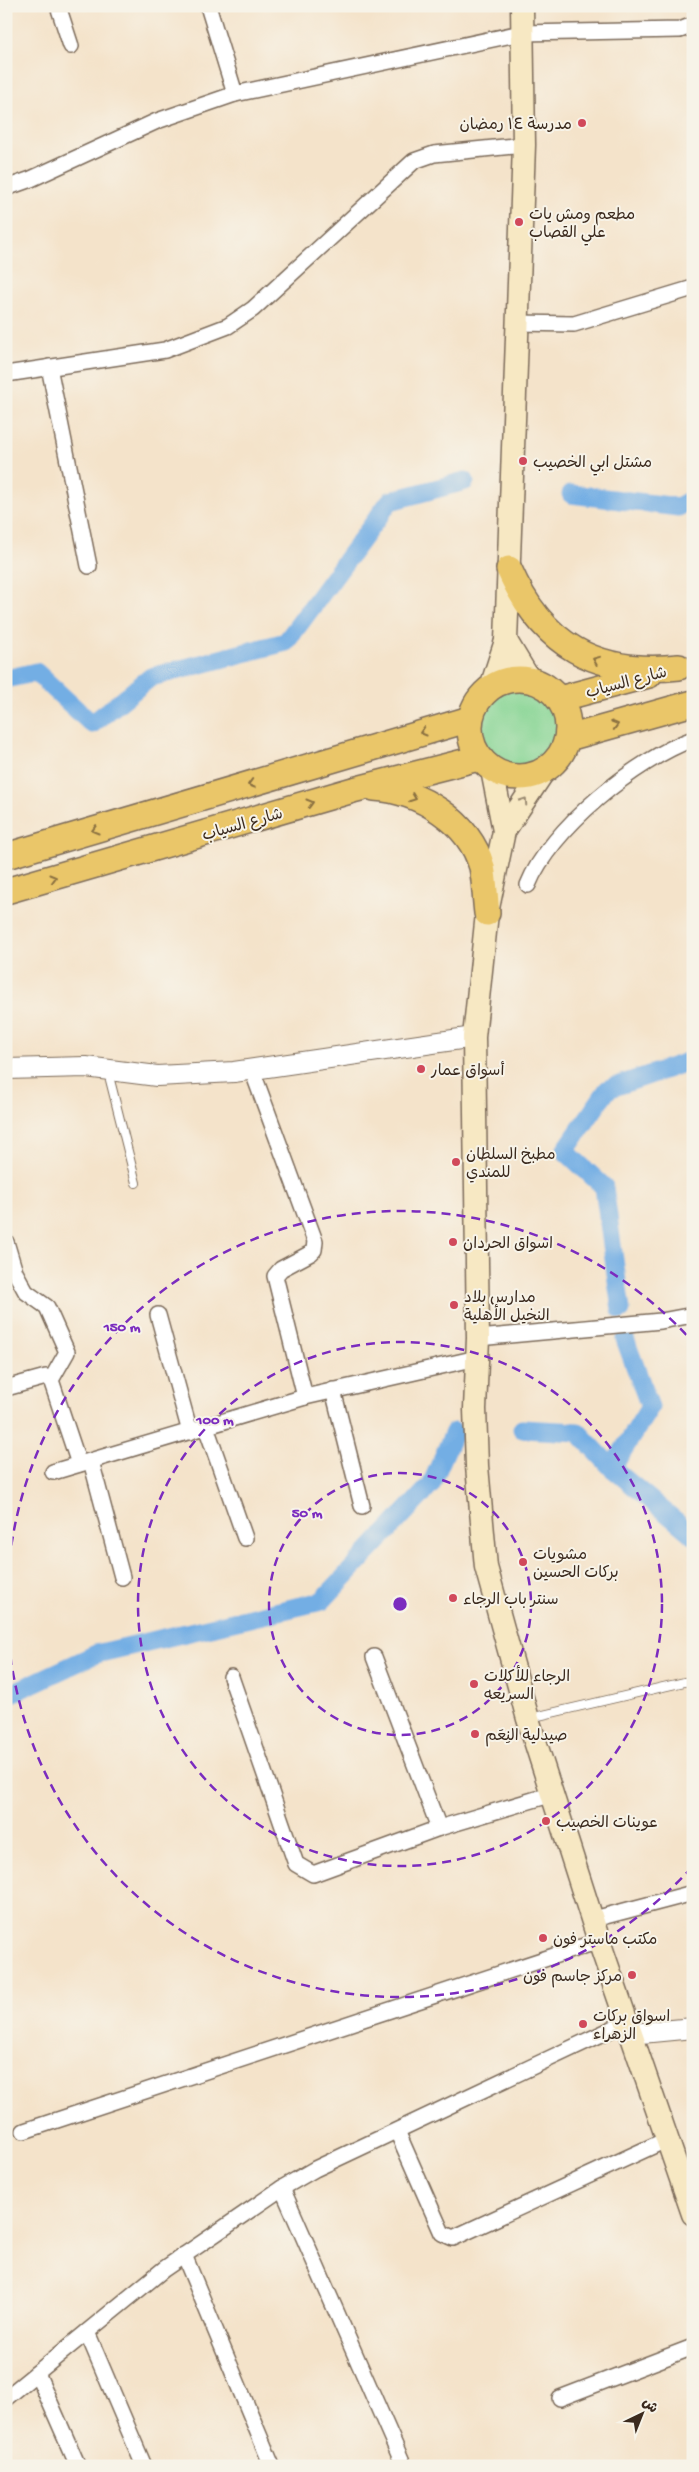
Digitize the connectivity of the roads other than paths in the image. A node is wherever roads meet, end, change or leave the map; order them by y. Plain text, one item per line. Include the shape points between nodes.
1 (58, 6) edge
2 (208, 6) edge
3 (522, 6) edge
4 (693, 25) edge
5 (521, 33) junction
6 (71, 46) dead end
7 (235, 94) junction
8 (524, 145) junction
9 (6, 188) edge
10 (693, 288) edge
11 (518, 323) junction
12 (49, 367) junction
13 (6, 374) edge
14 (89, 566) dead end
15 (509, 569) junction
16 (506, 642) junction
17 (686, 665) edge
18 (528, 679) junction
19 (491, 686) junction
20 (559, 698) junction
21 (693, 703) edge
22 (470, 719) junction
23 (568, 738) junction
24 (693, 739) edge
25 (486, 764) junction
26 (544, 771) junction
27 (366, 788) junction
28 (504, 831) junction
29 (6, 856) edge
30 (528, 884) dead end
31 (6, 891) edge
32 (487, 912) junction
33 (474, 1038) junction
34 (6, 1069) edge
35 (108, 1070) junction
36 (252, 1070) junction
37 (136, 1183) dead end
38 (6, 1242) edge
39 (158, 1315) dead end
40 (693, 1315) edge
41 (478, 1348) junction
42 (51, 1380) junction
43 (6, 1388) edge
44 (333, 1390) junction
45 (305, 1397) junction
46 (206, 1427) junction
47 (190, 1432) junction
48 (85, 1462) junction
49 (54, 1472) dead end
50 (362, 1506) dead end
51 (245, 1538) dead end
52 (122, 1577) dead end
53 (374, 1657) dead end
54 (232, 1677) dead end
55 (693, 1680) edge
56 (528, 1719) junction
57 (553, 1794) junction
58 (438, 1828) junction
59 (693, 1893) edge
60 (594, 1919) junction
61 (599, 1941) junction
62 (629, 2028) junction
63 (693, 2028) edge
64 (24, 2130) dead end
65 (397, 2131) junction
66 (668, 2139) junction
67 (282, 2188) junction
68 (693, 2214) edge
69 (184, 2255) junction
70 (87, 2332) junction
71 (693, 2347) edge
72 (36, 2373) junction
73 (6, 2398) edge
74 (560, 2398) dead end
75 (78, 2466) edge
76 (144, 2466) edge
77 (272, 2466) edge
78 (404, 2466) edge

1 - 6 street
2 - 7 street
3 - 5 main road
4 - 5 street via 680,30
5 - 7 street
5 - 8 main road
7 - 9 street via 157,121
8 - 11 main road
8 - 12 street via 434,154 414,161 253,309 217,332 165,350
10 - 11 street via 574,324
11 - 15 main road
12 - 13 street
12 - 14 street
15 - 16 main road
17 -> 15 main road via 652,670 625,668 599,662 575,650 534,616
16 - 18 main road
16 - 19 main road
17 - 20 main road, شارع السياب
18 - 19 main road via 516,678
18 - 20 main road via 546,686
19 - 22 main road via 481,695
20 - 23 main road via 569,724
23 -> 21 main road
22 - 25 main road via 471,739
22 -> 29 main road
23 - 26 main road via 555,762
24 - 30 street via 655,759 586,808 552,845
25 - 26 main road via 518,777
25 - 27 main road, شارع السياب
25 - 28 main road
28 -> 26 main road
31 -> 27 main road, شارع السياب
27 -> 32 main road via 384,788 420,800 440,811 468,835 482,868
28 - 32 main road
32 - 33 main road
33 - 36 street
33 - 41 main road
34 - 35 street via 77,1067
35 - 36 street via 157,1076
35 - 37 lane
36 - 45 street via 315,1241 311,1253 281,1269 275,1276
38 - 42 street via 15,1272 26,1292 47,1307 67,1352
39 - 47 street
40 - 41 street
41 - 44 street
41 - 56 main road via 477,1466 486,1567
42 - 43 street via 46,1377
42 - 48 street
44 - 45 street
44 - 50 street
45 - 46 street
46 - 47 street
46 - 51 street
47 - 48 street
48 - 49 street
48 - 52 street
53 - 58 street
54 - 58 street via 296,1864 313,1874
55 - 56 lane
56 - 57 main road
57 - 58 street
57 - 60 main road
59 - 60 street
60 - 61 main road
61 - 62 main road
61 - 64 street
62 - 63 street
62 - 65 street
62 - 66 main road
65 - 66 street via 442,2233 453,2238
65 - 67 street
66 - 68 main road
67 - 69 street
67 - 78 street
69 - 70 street
69 - 77 street
70 - 72 street
70 - 76 street
71 - 74 street
72 - 73 street
72 - 75 street

